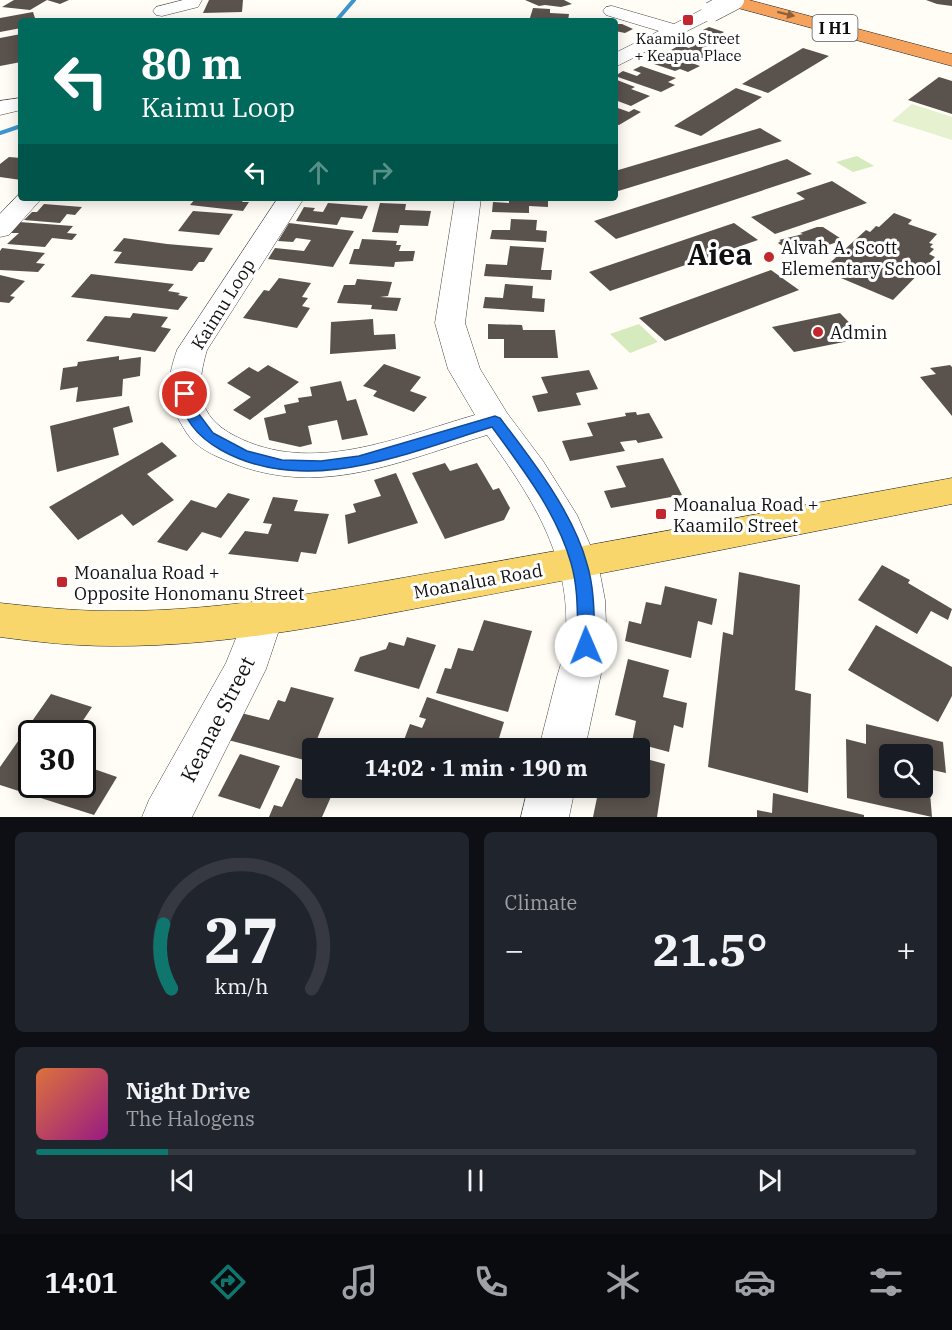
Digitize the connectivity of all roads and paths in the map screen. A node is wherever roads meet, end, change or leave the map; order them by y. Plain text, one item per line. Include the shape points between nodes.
1 (193, 0) edge
2 (729, 0) edge
3 (734, 0) edge
4 (795, 0) edge
5 (161, 11) edge
6 (612, 11) dead end
7 (675, 30) junction
8 (952, 41) edge
9 (618, 59) edge
10 (952, 60) edge
11 (18, 105) edge
12 (0, 108) edge
13 (25, 201) edge
14 (289, 201) edge
15 (468, 201) edge
16 (0, 229) edge
17 (495, 421) junction
18 (952, 491) edge
19 (579, 563) junction
20 (263, 618) junction
21 (0, 620) edge
22 (564, 738) edge
23 (550, 798) edge
24 (166, 817) edge
25 (545, 817) edge

1 - 5 street via 182,8
2 -> 10 highway, I H1
3 - 7 street, bridge
4 - 8 highway, I H1
6 - 7 street
7 - 9 street
11 - 12 street
13 - 16 street
14 - 17 street, Kaimu Loop via 192,350 183,379 188,410 208,436 242,456 282,466 321,466 359,461
15 - 17 street via 450,323 464,369
17 - 19 street via 564,525
18 - 19 main road, Moanalua Road
19 - 20 main road, Moanalua Road
19 - 22 street via 586,646
20 - 21 main road, Moanalua Road via 193,627 122,630 36,626
20 - 24 street, Keanae Street via 245,669
23 - 25 street

